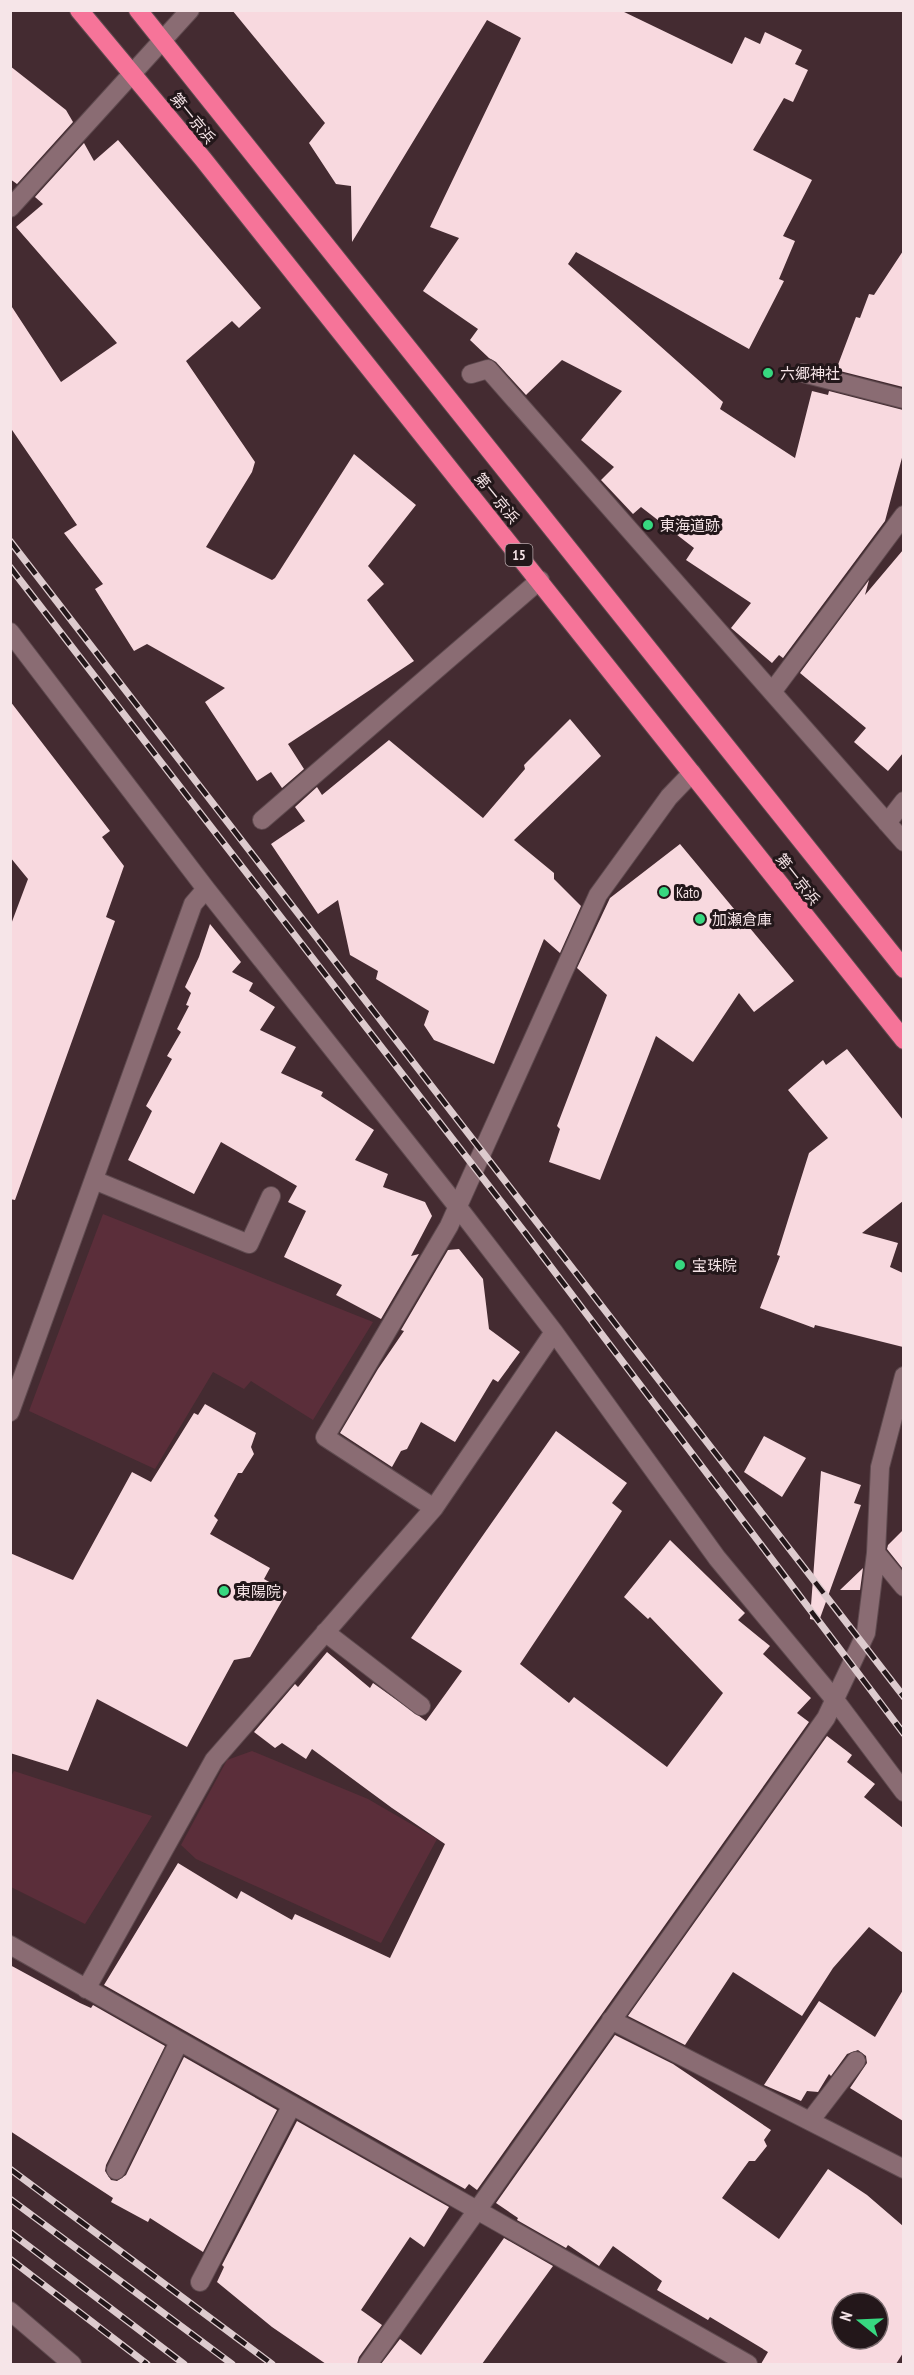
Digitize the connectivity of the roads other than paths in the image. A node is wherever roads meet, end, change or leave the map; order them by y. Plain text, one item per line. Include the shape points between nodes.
1 (79, 10) edge
2 (138, 10) edge
3 (190, 10) edge
4 (162, 39) junction
5 (131, 73) junction
6 (10, 208) edge
7 (803, 373) dead end
8 (471, 374) dead end
9 (903, 399) edge
10 (903, 515) edge
11 (540, 580) junction
12 (10, 632) edge
13 (772, 692) junction
14 (692, 774) junction
15 (903, 801) edge
16 (262, 820) dead end
17 (887, 823) junction
18 (903, 842) edge
19 (206, 889) junction
20 (903, 969) edge
21 (903, 1040) edge
22 (94, 1180) junction
23 (271, 1196) dead end
24 (458, 1206) junction
25 (554, 1332) junction
26 (903, 1376) edge
27 (10, 1412) edge
28 (434, 1508) junction
29 (876, 1553) junction
30 (903, 1587) edge
31 (325, 1632) junction
32 (835, 1700) junction
33 (421, 1706) dead end
34 (903, 1792) edge
35 (10, 1945) edge
36 (86, 1989) junction
37 (611, 2020) junction
38 (179, 2042) junction
39 (856, 2061) dead end
40 (292, 2105) junction
41 (810, 2121) junction
42 (903, 2169) edge
43 (116, 2170) dead end
44 (477, 2210) junction
45 (200, 2282) dead end
46 (10, 2311) edge
47 (72, 2364) edge
48 (368, 2364) edge
49 (748, 2364) edge

1 - 5 highway, 第一京浜 / 15
2 - 4 highway, 第一京浜
3 - 4 street
4 - 5 street
4 - 20 highway, 第一京浜
5 - 6 street
5 - 11 highway, 第一京浜 / 15
7 - 9 street
8 - 13 street via 488,369
10 - 13 street
11 - 14 highway, 第一京浜 / 15
11 - 16 street
12 - 19 street
13 - 17 street
14 - 21 highway, 第一京浜 / 15
14 - 24 street via 669,797 598,895
15 - 17 street
17 - 18 street
19 - 22 street via 193,904
19 - 24 street
22 - 23 street via 249,1244
22 - 27 street
24 - 25 street
24 - 28 street via 325,1437
25 - 28 street
25 - 32 street via 717,1558
26 - 29 street via 880,1467
28 - 31 street
29 - 30 street
29 - 32 street via 866,1633
31 - 33 street
31 - 36 street via 214,1760
32 - 34 street
32 - 37 street
35 - 36 street
36 - 38 street
37 - 41 street
37 - 44 street
38 - 40 street
38 - 43 street
39 - 41 street
40 - 44 street
40 - 45 street
41 - 42 street
44 - 48 street
44 - 49 street
46 - 47 street

